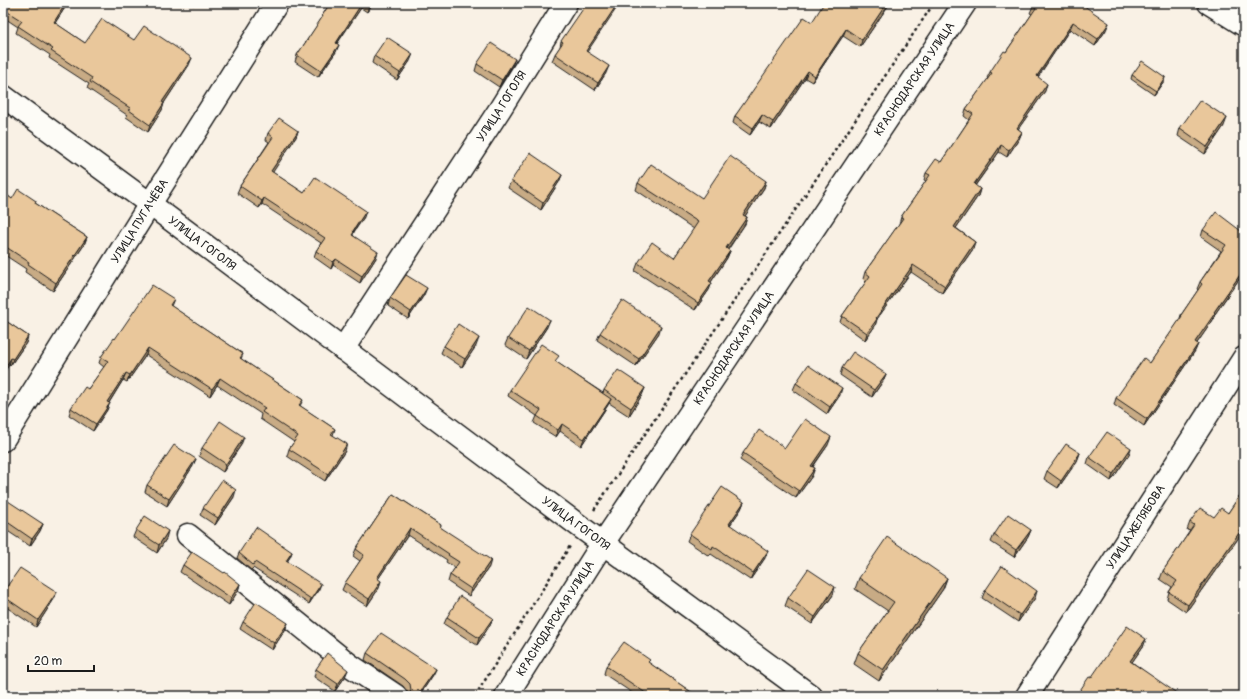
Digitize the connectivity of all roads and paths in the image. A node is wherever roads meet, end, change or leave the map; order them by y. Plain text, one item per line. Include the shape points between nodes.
1 (277, 3) edge
2 (566, 3) edge
3 (934, 3) edge
4 (966, 3) edge
5 (1209, 3) edge
6 (1244, 26) edge
7 (3, 96) edge
8 (150, 204) junction
9 (343, 349) junction
10 (1244, 358) edge
11 (3, 440) edge
12 (582, 528) junction
13 (188, 535) dead end
14 (602, 543) junction
15 (396, 696) edge
16 (475, 696) edge
17 (506, 696) edge
18 (811, 696) edge
19 (1027, 696) edge

1 - 8 street, УЛИЦА ПУГАЧЁВА
2 - 9 street, УЛИЦА ГОГОЛЯ
3 - 12 path
4 - 14 street, КРАСНОДАРСКАЯ УЛИЦА
5 - 6 street
7 - 8 street, УЛИЦА ГОГОЛЯ
8 - 9 street, УЛИЦА ГОГОЛЯ
8 - 11 street, УЛИЦА ПУГАЧЁВА
9 - 12 street, УЛИЦА ГОГОЛЯ
10 - 19 street, УЛИЦА ЖЕЛЯБОВА
12 - 14 street, УЛИЦА ГОГОЛЯ
12 - 16 path
13 - 15 street via 351,666
14 - 17 street, КРАСНОДАРСКАЯ УЛИЦА
14 - 18 street, УЛИЦА ГОГОЛЯ

